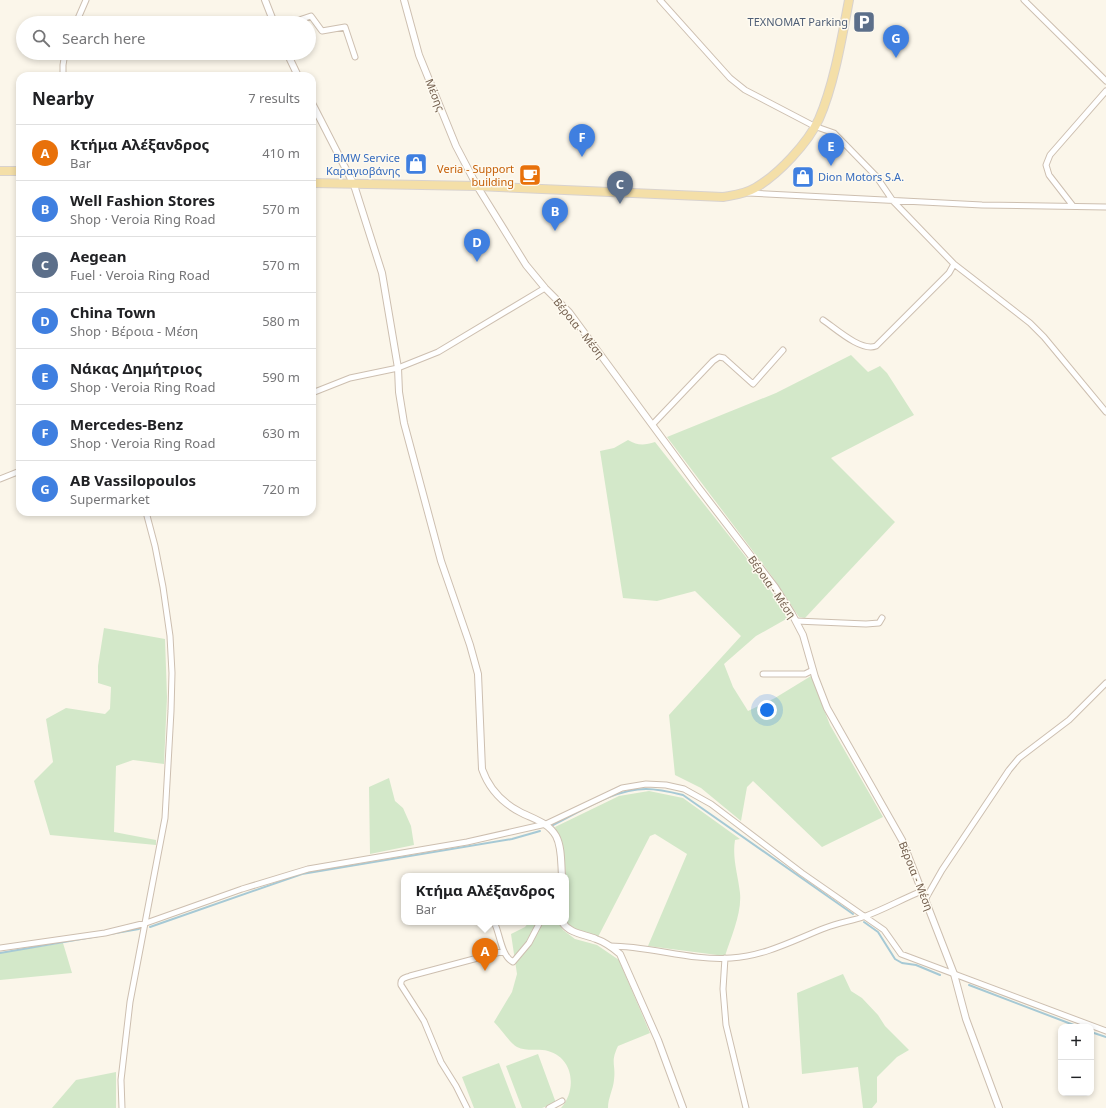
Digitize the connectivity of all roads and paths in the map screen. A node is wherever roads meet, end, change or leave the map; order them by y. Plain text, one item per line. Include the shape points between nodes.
1 (86, 0) edge
2 (265, 0) edge
3 (404, 0) edge
4 (660, 0) edge
5 (849, 0) edge
6 (1024, 0) edge
7 (79, 16) edge
8 (271, 16) edge
9 (316, 23) edge
10 (355, 57) dead end
11 (64, 60) edge
12 (290, 60) edge
13 (63, 72) edge
14 (296, 72) edge
15 (1106, 81) edge
16 (1106, 91) edge
17 (316, 111) edge
18 (814, 126) junction
19 (0, 171) edge
20 (16, 171) edge
21 (316, 183) edge
22 (354, 185) junction
23 (477, 186) junction
24 (745, 192) junction
25 (893, 201) junction
26 (1073, 206) junction
27 (1106, 207) edge
28 (954, 264) junction
29 (545, 288) junction
30 (823, 320) dead end
31 (783, 350) dead end
32 (398, 368) junction
33 (316, 391) edge
34 (1106, 412) edge
35 (653, 424) junction
36 (16, 473) edge
37 (0, 479) edge
38 (147, 516) edge
39 (882, 618) dead end
40 (796, 621) junction
41 (813, 670) junction
42 (763, 674) dead end
43 (1106, 683) edge
44 (546, 824) junction
45 (562, 873) edge
46 (922, 891) junction
47 (926, 898) junction
48 (864, 916) junction
49 (146, 923) junction
50 (495, 925) edge
51 (538, 925) edge
52 (566, 925) edge
53 (610, 946) junction
54 (0, 948) edge
55 (504, 951) junction
56 (725, 958) junction
57 (954, 974) junction
58 (1106, 1031) edge
59 (562, 1101) dead end
60 (122, 1108) edge
61 (467, 1108) edge
62 (549, 1108) edge
63 (683, 1108) edge
64 (746, 1108) edge
65 (999, 1108) edge

1 - 7 street
2 - 8 street
3 - 23 street, Μέσης via 422,62 456,146
4 - 18 street via 730,78 745,90
5 - 18 main road via 830,87
6 - 15 street
9 - 10 street via 322,31 345,27
11 - 13 street
12 - 14 street
16 - 26 street via 1050,155 1046,165 1049,175
17 - 22 street
18 - 24 main road via 799,149 785,163 760,185
18 - 25 street via 834,133 876,176
19 - 20 main road
21 - 22 main road
22 - 23 main road
22 - 32 street via 382,273
23 - 24 main road via 717,197
23 - 29 street, Βέροια - Μέση via 526,265
24 - 25 street
25 - 26 street
25 - 28 street
26 - 27 street
28 - 30 street via 949,273 872,348 864,347
28 - 34 street via 1030,323
29 - 32 street via 438,352
29 - 35 street, Βέροια - Μέση via 569,312
31 - 35 street via 753,384 724,358 719,357
32 - 33 street via 350,378
32 - 44 street via 401,407 422,492 441,561 476,666 482,769 487,784 503,801 519,812
35 - 40 street, Βέροια - Μέση via 775,587
36 - 37 street
38 - 49 street via 156,546 163,587 172,673 165,818
39 - 40 street via 879,623 866,624
40 - 41 street, Βέροια - Μέση via 803,635
41 - 42 street via 804,674
41 - 46 street, Βέροια - Μέση via 827,708 902,840
43 - 47 street via 1069,720 1019,758 1008,770
44 - 45 street via 556,837
44 - 48 street via 622,788 646,784 684,789 710,804
44 - 49 street via 467,842 308,869
46 - 47 street, Βέροια - Μέση
46 - 48 street
47 - 57 street, Βέροια - Μέση
48 - 56 street via 827,927 770,952
48 - 57 street via 884,930 901,954
49 - 54 street via 105,933
49 - 60 street via 130,1002 121,1080
50 - 55 street
51 - 55 street via 515,961 508,959
52 - 53 street via 576,934
53 - 56 street via 628,946 704,958
53 - 63 street via 620,954 625,965 658,1040
55 - 61 street via 410,976 400,982 424,1021 441,1062
56 - 64 street via 723,989 726,1025
57 - 58 street
57 - 65 street, Βέροια - Μέση via 966,1019
59 - 62 street

